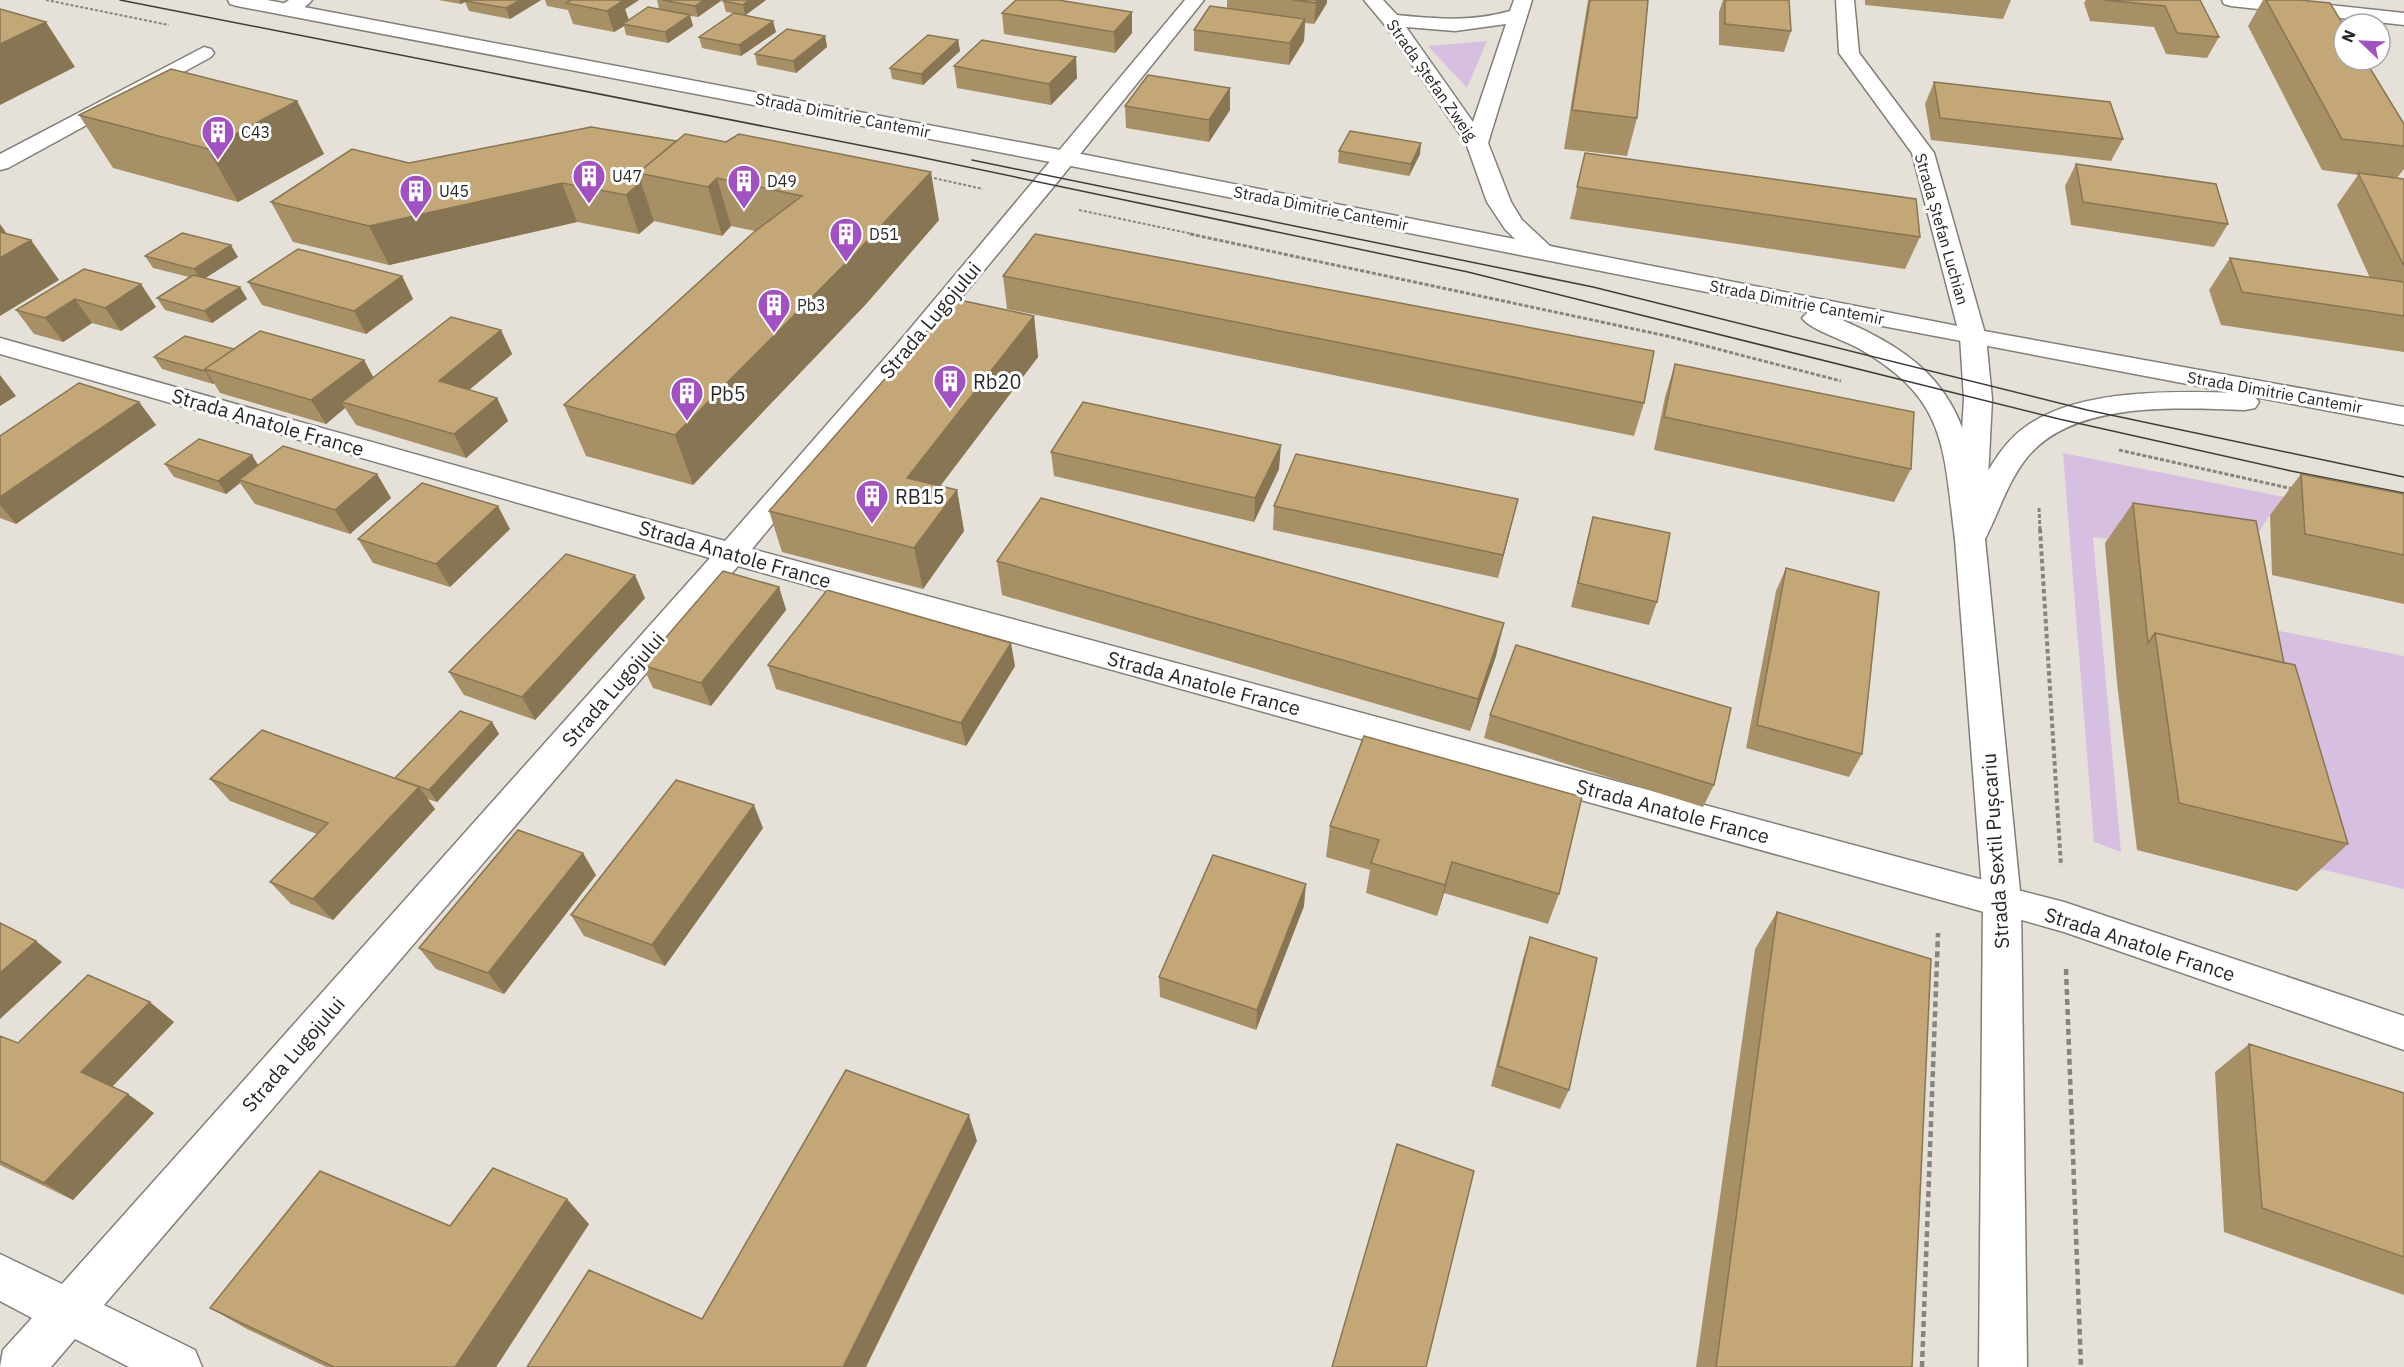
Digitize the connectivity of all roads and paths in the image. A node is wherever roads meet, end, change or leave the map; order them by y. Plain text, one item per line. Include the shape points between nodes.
1 (237, 0) edge
2 (1194, 0) edge
3 (1373, 0) edge
4 (1845, 0) edge
5 (2230, 0) edge
6 (294, 5) edge
7 (1521, 7) edge
8 (2404, 19) edge
9 (1391, 20) junction
10 (204, 53) dead end
11 (1477, 143) junction
12 (1066, 158) junction
13 (0, 163) edge
14 (1542, 252) junction
15 (1758, 294) junction
16 (1973, 337) junction
17 (0, 346) edge
18 (2359, 408) junction
19 (2404, 416) edge
20 (2037, 432) junction
21 (2297, 490) dead end
22 (1970, 539) junction
23 (732, 554) junction
24 (2002, 901) junction
25 (2404, 1033) edge
26 (0, 1277) edge
27 (68, 1312) junction
28 (20, 1367) edge
29 (178, 1367) edge
30 (2003, 1367) edge

1 - 6 street, Strada Dimitrie Cantemir
2 - 12 street, Strada Lugojului
3 - 9 street, Strada Ștefan Zweig
4 - 16 street, Strada Ștefan Luchian via 1849,53 1923,153
5 - 8 street
6 - 12 street, Strada Dimitrie Cantemir
7 - 9 street via 1494,23 1473,26
7 - 11 street
9 - 11 street, Strada Ștefan Zweig
10 - 13 street
11 - 14 street, Strada Ștefan Zweig via 1499,202 1513,224
12 - 14 street, Strada Dimitrie Cantemir
12 - 23 street, Strada Lugojului
14 - 15 street, Strada Dimitrie Cantemir
15 - 16 street, Strada Dimitrie Cantemir
15 - 22 street via 1866,342 1925,386 1941,407 1952,435
16 - 18 street, Strada Dimitrie Cantemir
16 - 22 street, Strada Sextil Pușcariu via 1978,399
17 - 23 street, Strada Anatole France
18 - 19 street, Strada Dimitrie Cantemir
18 - 20 street via 2221,401 2154,404 2087,410 2059,419
20 - 21 path
20 - 22 street via 2009,463
22 - 24 street, Strada Sextil Pușcariu
23 - 24 street, Strada Anatole France
23 - 27 street, Strada Lugojului
24 - 25 lane, Strada Anatole France via 2064,917
24 - 30 street, Strada Sextil Pușcariu
26 - 27 street
27 - 28 street, Strada Lugojului
27 - 29 street

